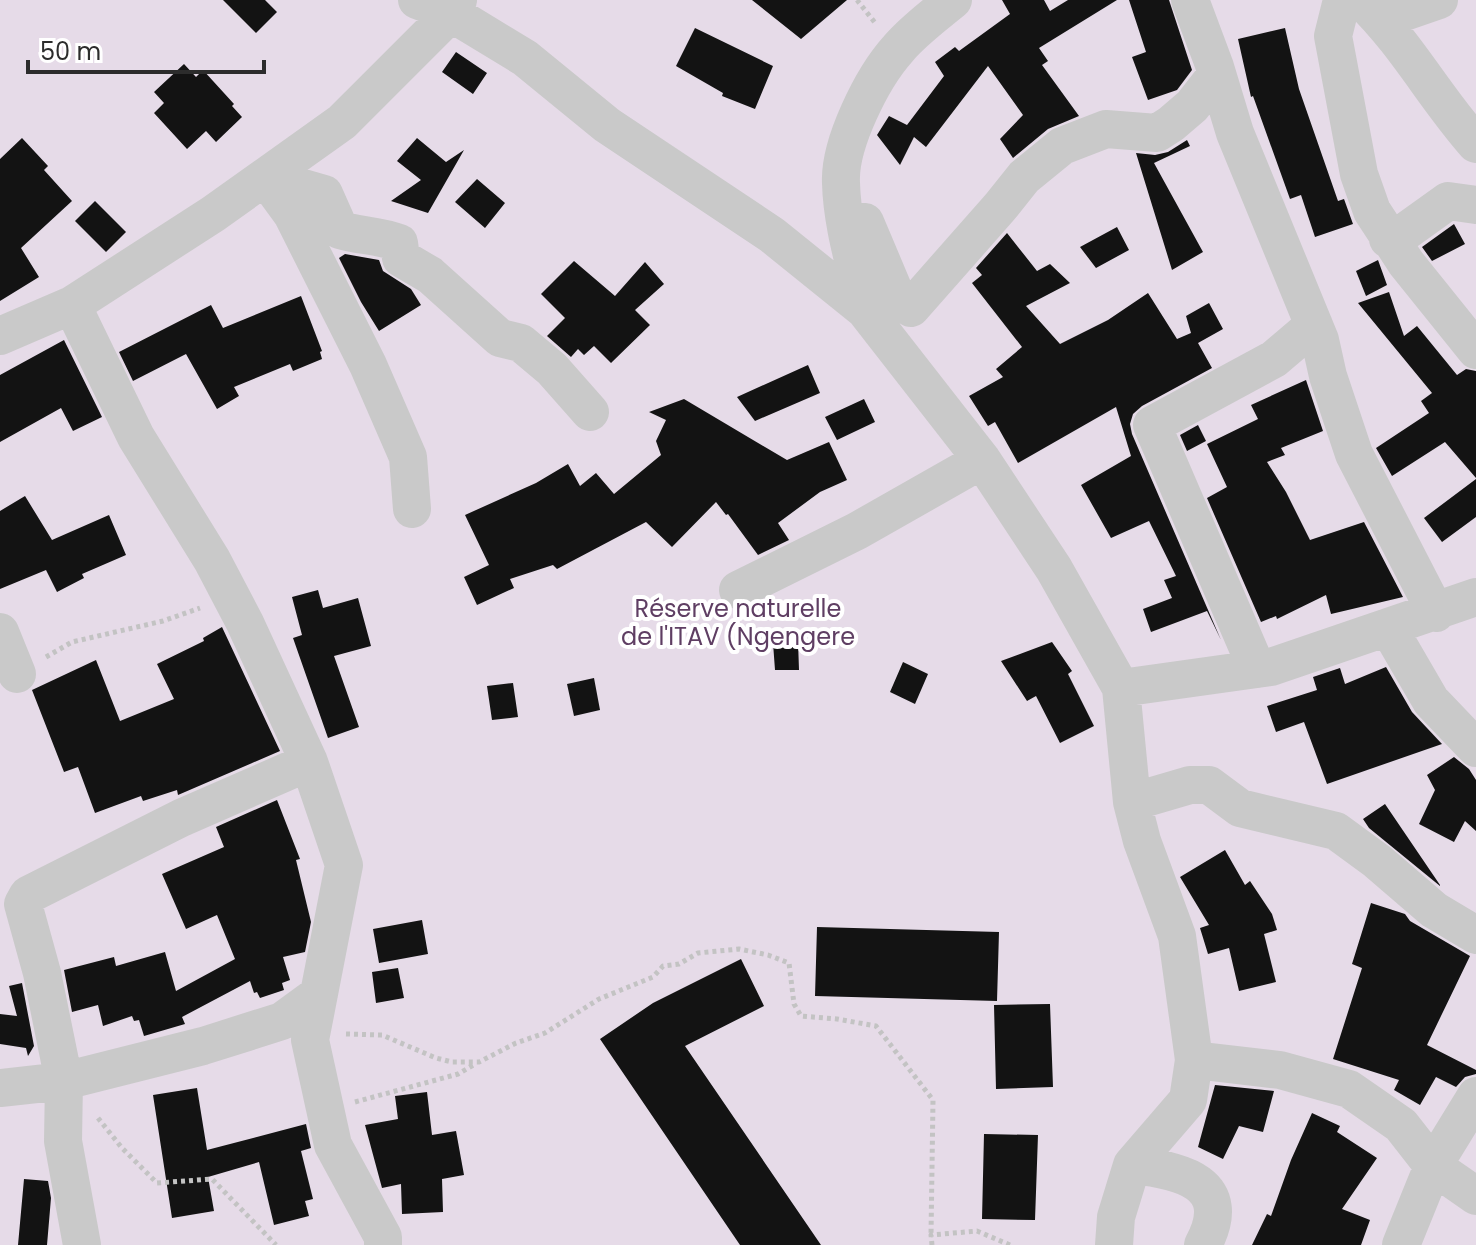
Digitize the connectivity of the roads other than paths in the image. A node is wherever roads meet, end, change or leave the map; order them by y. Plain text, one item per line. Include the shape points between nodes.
1 (953, 0) edge
2 (1190, 0) edge
3 (1342, 0) edge
4 (1439, 0) edge
5 (442, 4) edge
6 (1371, 10) edge
7 (1217, 74) junction
8 (1476, 144) edge
9 (265, 177) junction
10 (1476, 205) edge
11 (846, 221) junction
12 (1388, 239) junction
13 (72, 305) junction
14 (865, 310) junction
15 (1314, 325) junction
16 (0, 336) edge
17 (1476, 350) edge
18 (590, 412) dead end
19 (982, 460) junction
20 (412, 509) dead end
21 (738, 590) dead end
22 (1476, 597) edge
23 (1436, 613) junction
24 (1388, 627) junction
25 (0, 632) edge
26 (1257, 669) junction
27 (17, 674) road end
28 (1121, 688) junction
29 (1476, 748) edge
30 (309, 762) junction
31 (1132, 802) junction
32 (1476, 935) edge
33 (319, 994) junction
34 (1194, 1060) junction
35 (64, 1081) junction
36 (0, 1088) edge
37 (1476, 1096) edge
38 (1132, 1165) junction
39 (1433, 1166) junction
40 (1476, 1196) edge
41 (82, 1245) edge
42 (383, 1245) edge
43 (1114, 1245) edge
44 (1203, 1245) edge
45 (1401, 1245) edge

1 - 11 street via 897,49 865,99 840,181
2 - 7 street
3 - 12 street via 1333,36 1346,107 1359,174
4 - 6 street
5 - 9 street via 342,122
5 - 14 street via 525,58 607,125 772,235
6 - 8 street
7 - 11 street via 1192,106 1157,133 1106,129 1062,146 1024,177 911,308 897,298 865,222
7 - 15 street via 1235,133
9 - 13 street
9 - 18 street via 324,194 340,230 399,243 401,258 430,275 500,338 521,343
9 - 20 street via 292,214 368,365 408,457
10 - 12 street via 1448,201
11 - 14 street
12 - 17 street
13 - 16 street
13 - 30 street via 136,437 212,560
14 - 19 street
15 - 23 street via 1354,454
15 - 26 street via 1274,359 1152,425
19 - 21 street
19 - 28 street via 1054,569
22 - 23 street
23 - 24 street
24 - 26 street
24 - 29 street via 1431,701
25 - 27 street
26 - 28 street
28 - 31 street
30 - 33 street via 344,865
30 - 35 street via 181,818 28,895 23,904
31 - 32 street via 1190,785 1209,785 1240,808 1336,831 1434,910
31 - 34 street via 1177,936
33 - 35 street via 282,1021
33 - 42 street via 310,1040 333,1145
34 - 38 street via 1188,1100
34 - 39 street via 1280,1070 1349,1089 1401,1125
35 - 36 street
35 - 41 street via 63,1141
37 - 39 street
38 - 43 street via 1116,1217
38 - 44 street via 1181,1173 1208,1190 1214,1207
39 - 40 street
39 - 45 street

